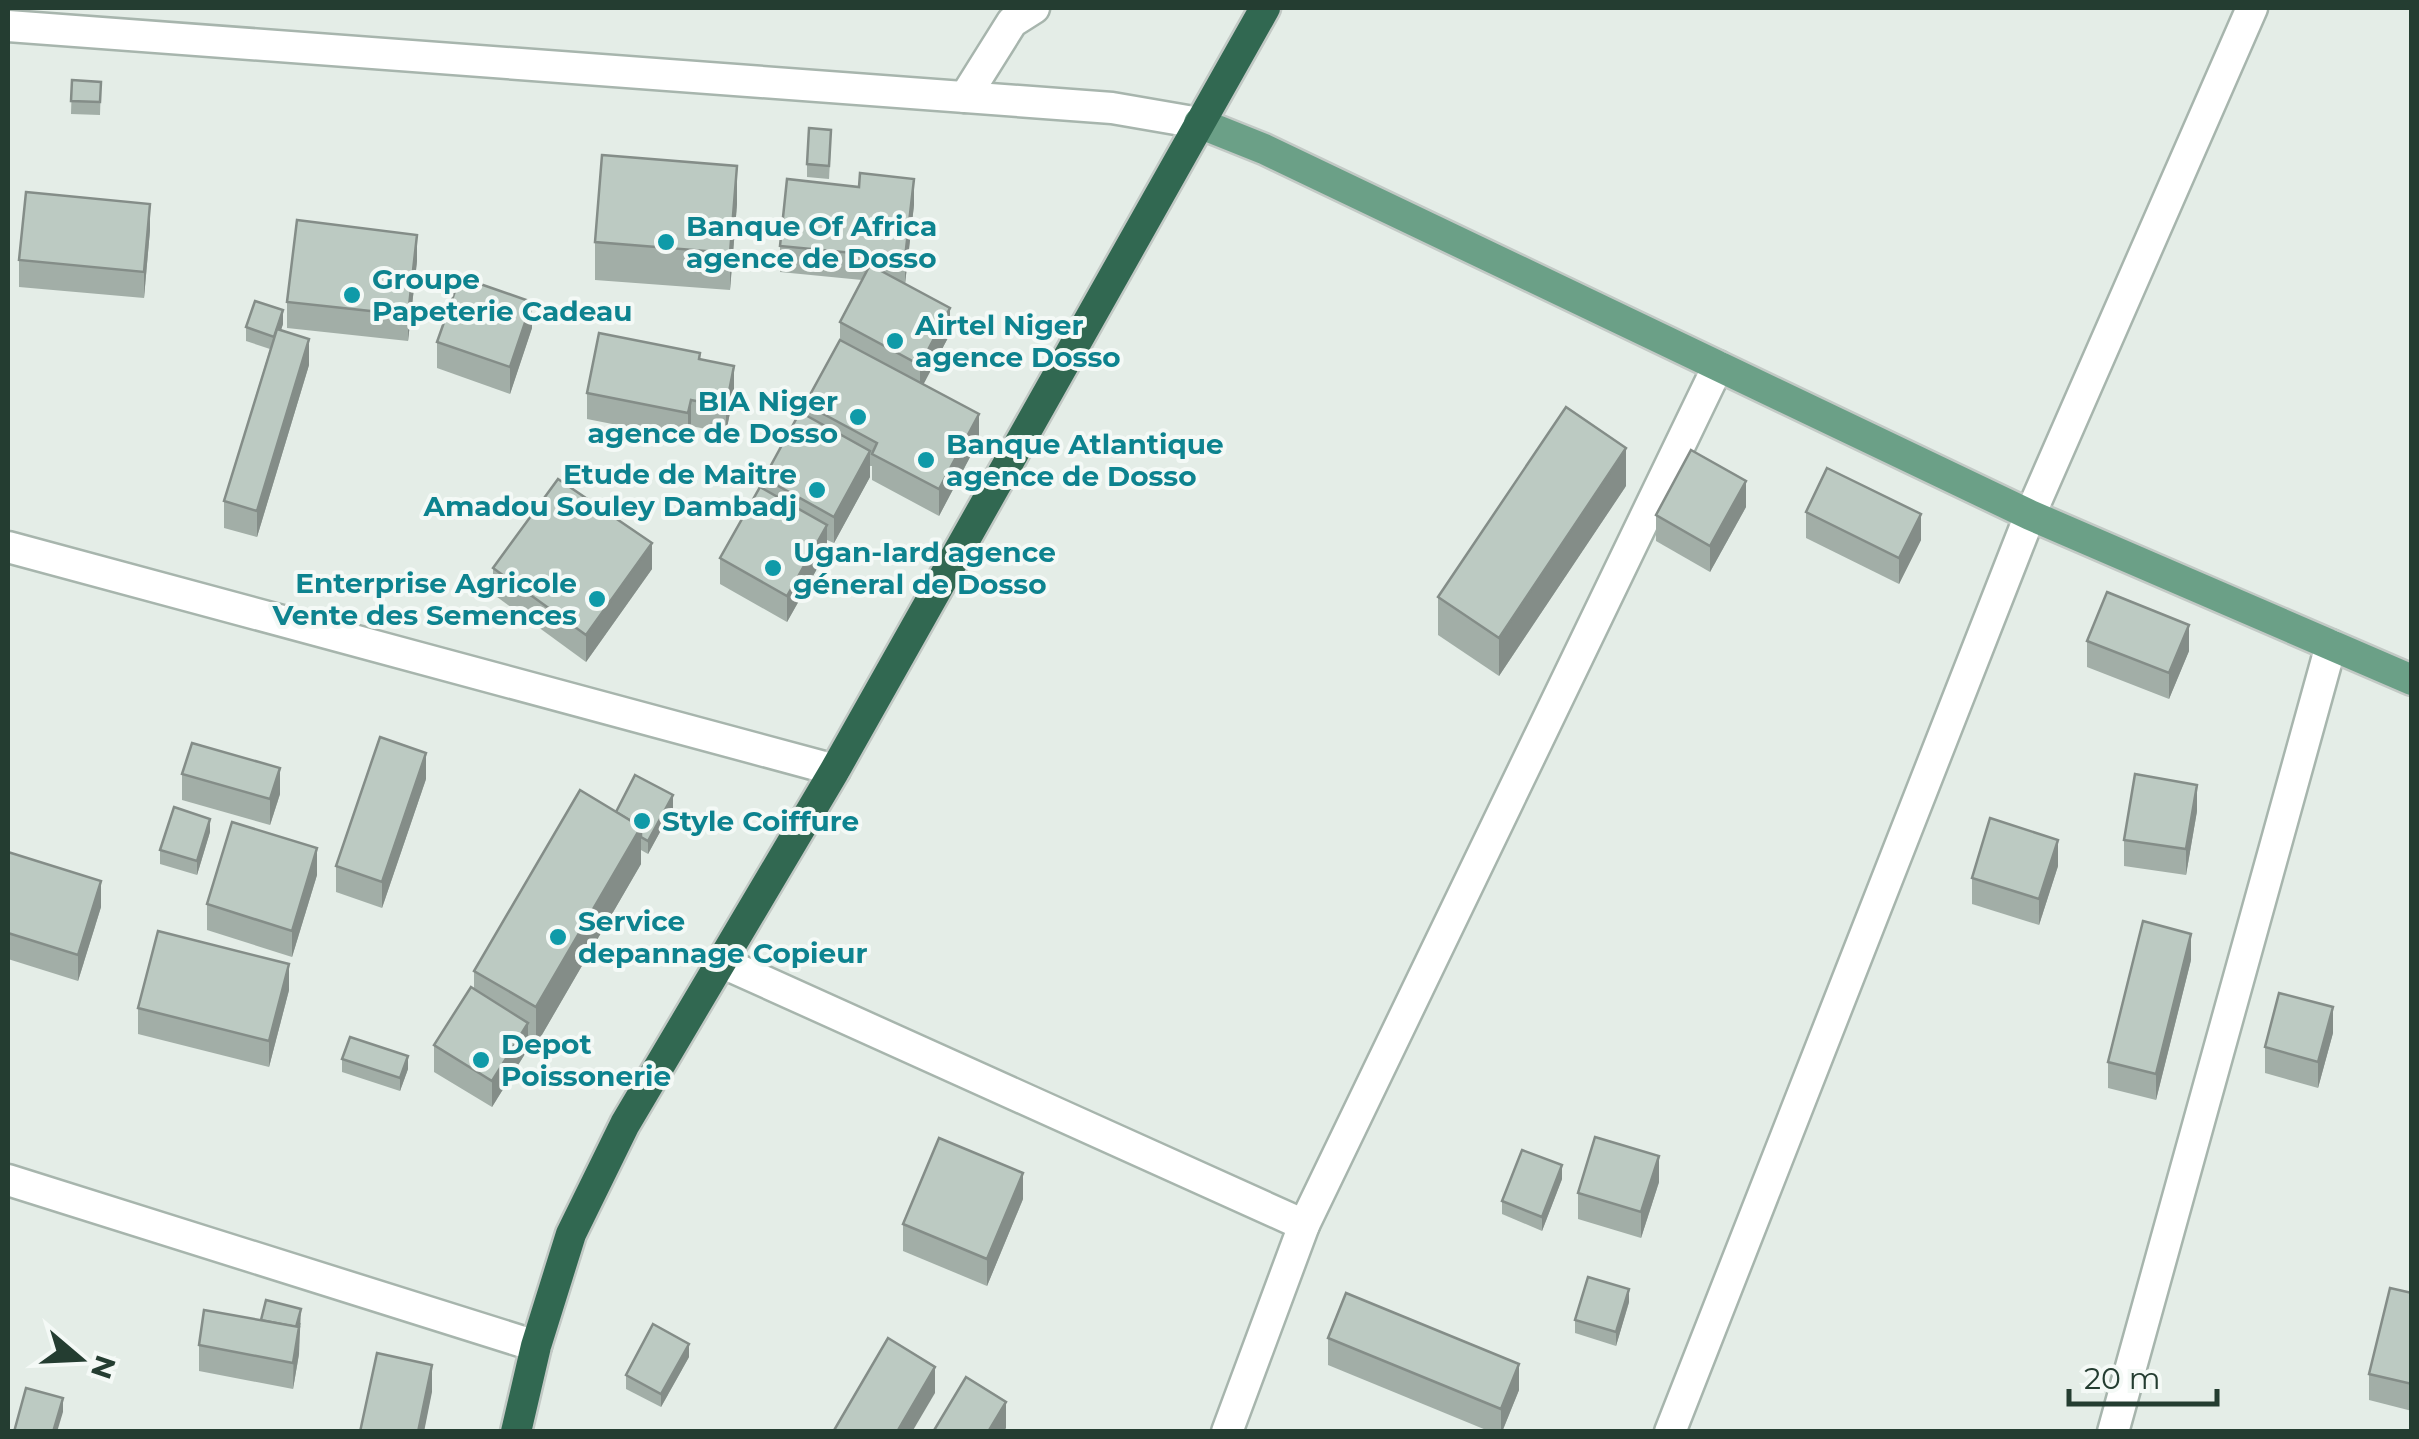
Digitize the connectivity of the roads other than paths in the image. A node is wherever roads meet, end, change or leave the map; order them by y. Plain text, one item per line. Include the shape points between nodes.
1 (1034, 8) edge
2 (1265, 8) edge
3 (2252, 8) edge
4 (8, 26) edge
5 (965, 98) junction
6 (1199, 123) junction
7 (1718, 366) junction
8 (2030, 515) junction
9 (8, 547) edge
10 (2331, 645) junction
11 (2412, 680) edge
12 (835, 770) junction
13 (721, 962) junction
14 (8, 1180) edge
15 (1304, 1225) junction
16 (536, 1346) junction
17 (516, 1432) edge
18 (1228, 1432) edge
19 (1670, 1432) edge
20 (2113, 1432) edge

1 - 5 street via 1012,22
2 - 6 highway
3 - 8 street
4 - 5 street
5 - 6 street via 1112,108
6 - 7 main road
6 - 12 highway
7 - 8 main road
7 - 15 street
8 - 10 main road
8 - 19 street
9 - 12 street
10 - 11 main road
10 - 20 street
12 - 13 highway
13 - 15 street
13 - 16 highway via 625,1124 579,1219
14 - 16 street
15 - 18 street
16 - 17 highway

